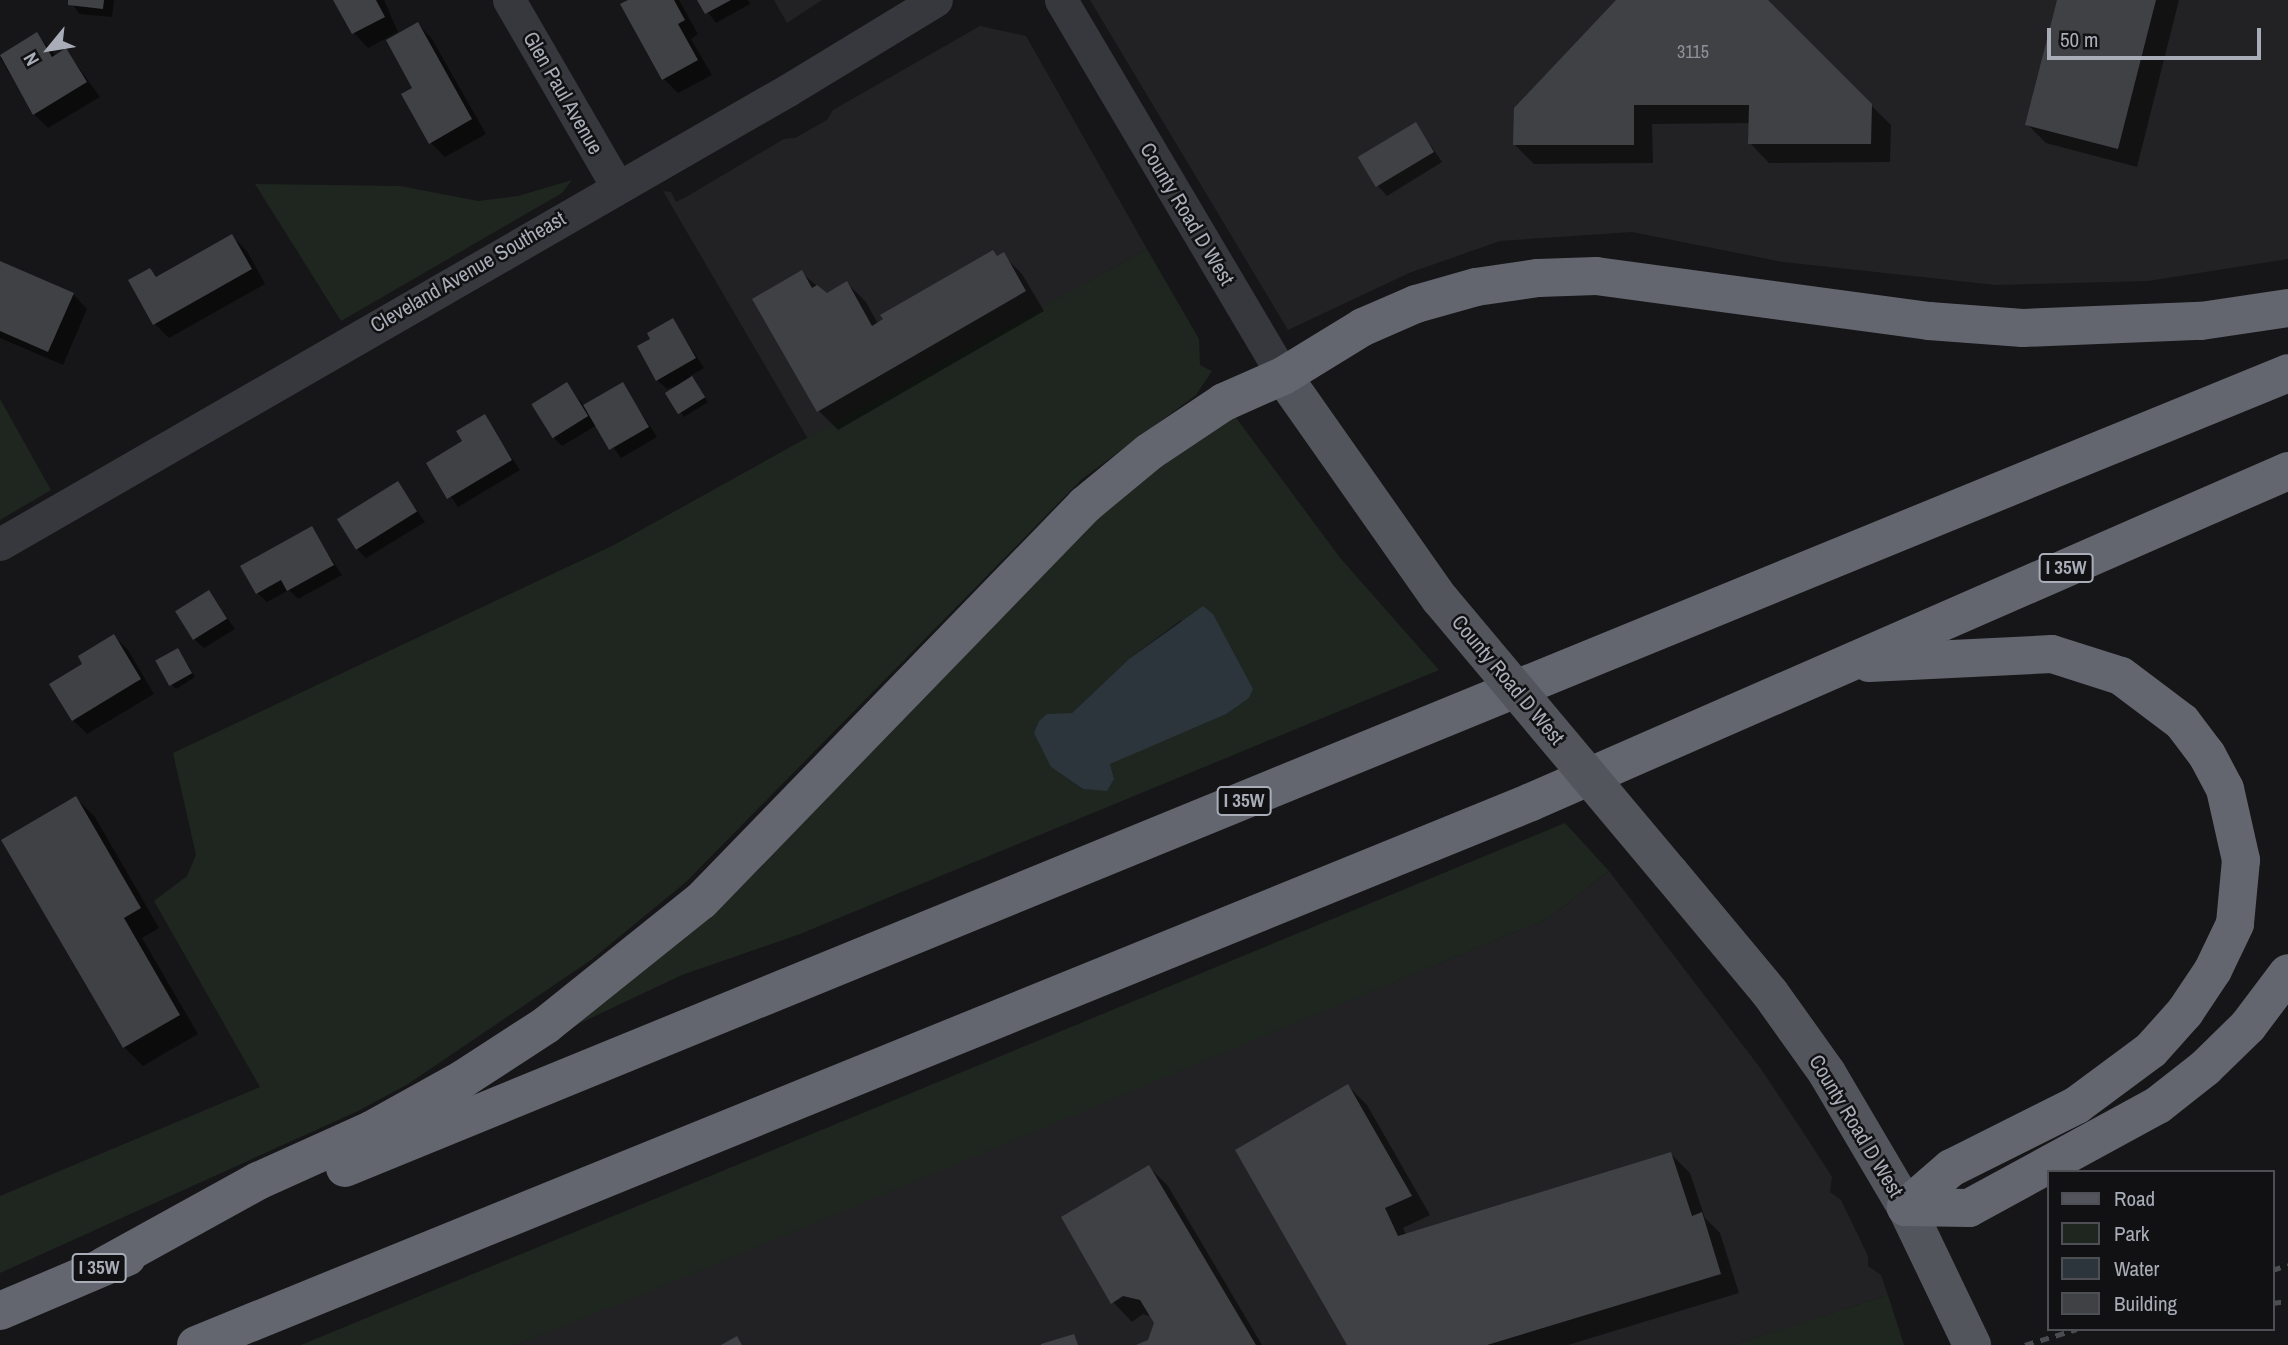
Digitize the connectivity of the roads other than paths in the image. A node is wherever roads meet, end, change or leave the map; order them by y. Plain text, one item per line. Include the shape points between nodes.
1 (509, 0) edge
2 (936, 0) edge
3 (1061, 0) edge
4 (618, 186) junction
5 (2288, 308) edge
6 (2288, 373) edge
7 (1283, 376) junction
8 (2288, 471) edge
9 (0, 544) edge
10 (1844, 665) junction
11 (2288, 973) edge
12 (1906, 1207) junction
13 (104, 1266) junction
14 (0, 1311) edge
15 (196, 1345) edge
16 (1972, 1345) edge

1 - 4 street, Glen Paul Avenue
2 - 4 street, Cleveland Avenue Southeast
3 - 7 street, County Road D West
4 - 9 street, Cleveland Avenue Southeast
5 - 7 highway via 2201,321 2023,328 1929,321 1655,281 1538,278 1476,287 1416,304 1363,327
6 - 13 highway, I 35W
7 - 12 main road, County Road D West, bridge via 1440,599 1671,873 1801,1036
7 - 13 highway via 1224,402 1149,452 1085,505 772,831 626,966 463,1079 372,1129 258,1181
8 - 10 highway, I 35W
10 - 12 highway via 2052,654 2121,676 2182,722 2207,755 2225,789 2241,860 2235,925 2206,981 2151,1050 2077,1105 1951,1168
10 - 15 highway, I 35W via 1531,802
11 - 12 highway via 2248,1026 2158,1105 1969,1208
12 - 16 main road, County Road D West
13 - 14 highway, I 35W

